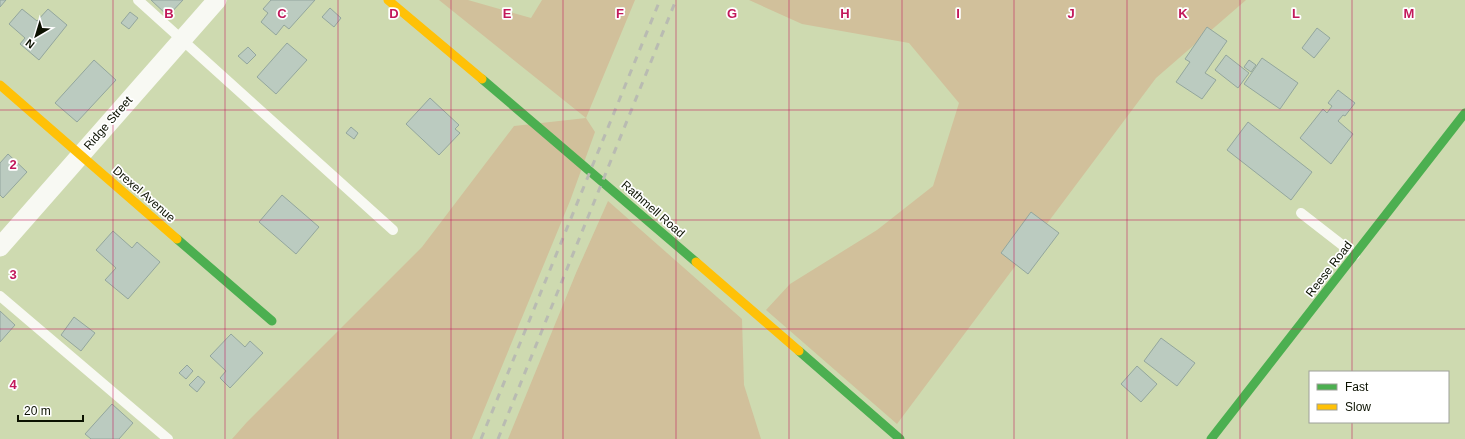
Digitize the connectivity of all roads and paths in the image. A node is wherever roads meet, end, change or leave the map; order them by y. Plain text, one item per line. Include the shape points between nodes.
1 (138, 0) edge
2 (217, 0) edge
3 (388, 0) edge
4 (182, 39) junction
5 (0, 85) edge
6 (1465, 113) edge
7 (80, 155) junction
8 (1301, 213) dead end
9 (393, 230) dead end
10 (0, 247) edge
11 (1355, 255) junction
12 (0, 296) edge
13 (272, 321) dead end
14 (168, 439) edge
15 (900, 439) edge
16 (1212, 439) edge

1 - 4 lane
2 - 4 street, Ridge Street
3 - 15 street, Rathmell Road
4 - 7 street, Ridge Street
4 - 9 lane
5 - 7 street, Drexel Avenue
6 - 11 street, Reese Road
7 - 10 street, Ridge Street
7 - 13 street, Drexel Avenue
8 - 11 lane
11 - 16 street, Reese Road
12 - 14 lane

